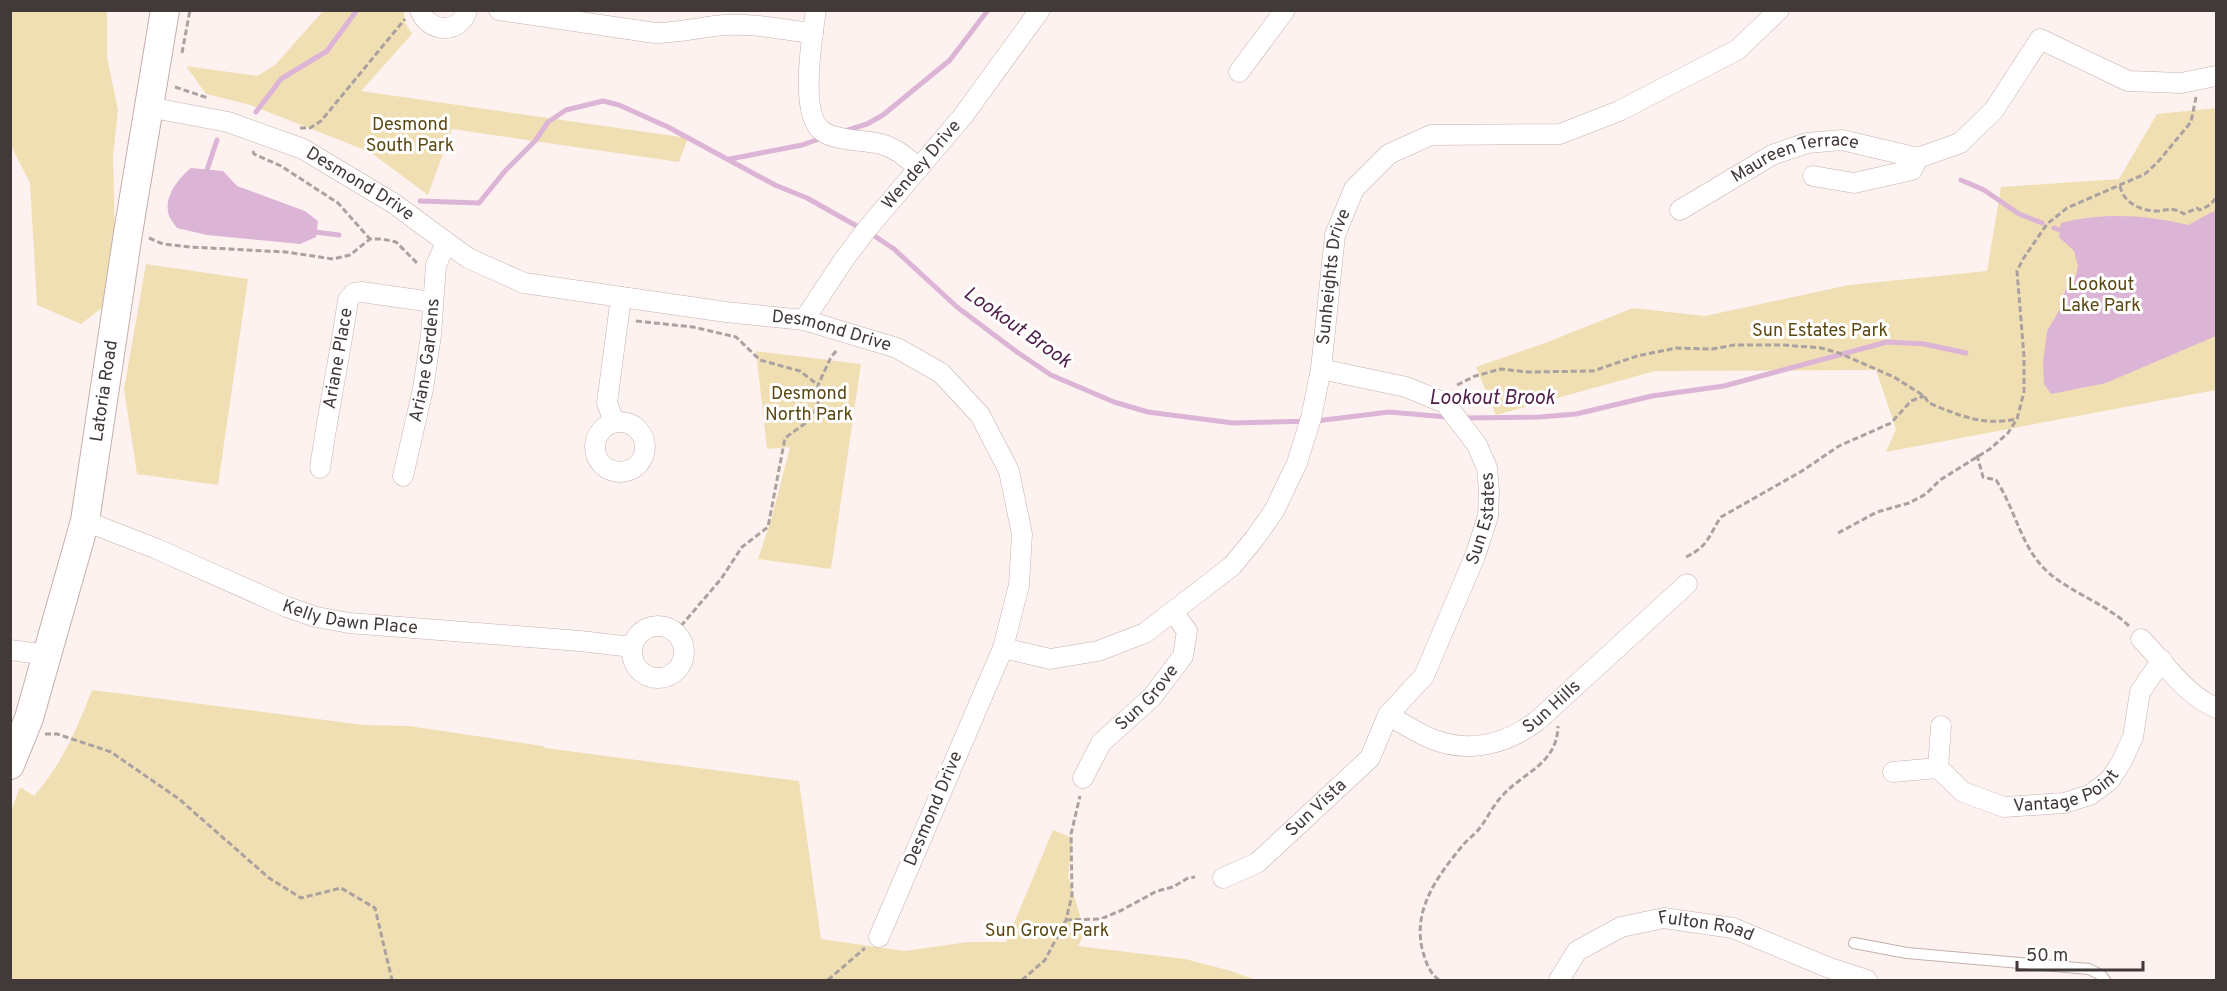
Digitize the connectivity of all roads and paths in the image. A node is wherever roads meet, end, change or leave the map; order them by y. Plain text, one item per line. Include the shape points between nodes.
1 (165, 10) edge
2 (467, 10) edge
3 (499, 10) edge
4 (816, 10) edge
5 (1040, 10) edge
6 (1285, 10) edge
7 (1779, 10) edge
8 (414, 13) edge
9 (813, 33) junction
10 (1239, 72) dead end
11 (2217, 76) edge
12 (2196, 81) junction
13 (174, 86) dead end
14 (216, 100) dead end
15 (148, 107) junction
16 (290, 125) dead end
17 (250, 144) dead end
18 (1918, 158) junction
19 (919, 168) junction
20 (1813, 176) dead end
21 (2120, 186) junction
22 (2217, 198) edge
23 (1680, 210) dead end
24 (128, 233) junction
25 (370, 239) junction
26 (446, 243) junction
27 (420, 268) dead end
28 (621, 297) junction
29 (432, 302) junction
30 (631, 320) dead end
31 (804, 320) junction
32 (851, 334) junction
33 (1321, 369) junction
34 (818, 385) junction
35 (1457, 385) dead end
36 (1924, 396) junction
37 (2017, 419) junction
38 (614, 422) dead end
39 (1977, 455) junction
40 (320, 468) dead end
41 (402, 477) dead end
42 (85, 521) junction
43 (1838, 534) dead end
44 (1686, 557) dead end
45 (1687, 584) dead end
46 (1174, 613) junction
47 (675, 633) junction
48 (2141, 639) joint
49 (632, 647) junction
50 (1003, 648) junction
51 (10, 650) edge
52 (48, 655) junction
53 (2162, 660) junction
54 (2217, 708) edge
55 (1388, 715) junction
56 (1557, 720) dead end
57 (1941, 726) dead end
58 (22, 734) junction
59 (10, 765) edge
60 (1938, 768) junction
61 (1893, 772) dead end
62 (1083, 778) joint
63 (1195, 877) dead end
64 (1223, 878) dead end
65 (1066, 920) junction
66 (879, 937) joint
67 (1854, 943) dead end
68 (392, 981) edge
69 (828, 981) edge
70 (1022, 981) edge
71 (1439, 981) edge
72 (1559, 981) edge
73 (1867, 981) edge
74 (2105, 981) edge

1 - 15 main road, Latoria Road
2 - 8 street via 459,24 449,29 430,25
3 - 9 street via 655,33 743,24
4 - 9 street
5 - 19 street, Wendey Drive via 963,116
6 - 10 street
7 - 33 street, Sunheights Drive via 1737,50 1619,111 1560,134 1431,135 1389,154 1354,189 1335,235
8 - 16 path via 321,121 310,128
9 - 19 street via 810,104 815,123 823,133 898,150
11 - 12 street
12 - 18 street, Maureen Terrace via 2128,81 2040,39 1994,110 1960,143
12 - 21 path via 2191,122 2145,174
13 - 14 path
15 - 24 main road, Latoria Road
15 - 26 street, Desmond Drive via 228,122 303,149 393,203
17 - 25 path via 254,154 338,203
18 - 20 street, Maureen Terrace via 1912,170 1854,183
18 - 23 street, Maureen Terrace via 1842,140 1807,143 1772,155
19 - 31 street, Wendey Drive via 862,236
21 - 22 path via 2127,202 2150,210 2177,209 2184,214 2206,208
21 - 37 path via 2060,213 2047,225 2017,271 2024,385
24 - 25 path via 163,244 333,259 350,255
24 - 42 main road, Latoria Road
25 - 27 path via 396,242
26 - 28 street, Desmond Drive via 468,258 524,283
26 - 29 street, Ariane Gardens via 436,265
28 - 31 street, Desmond Drive
28 - 38 street via 607,403
29 - 40 street, Ariane Place via 362,292 354,293 348,300
29 - 41 street, Ariane Gardens via 423,389
30 - 34 path via 693,327 736,338 760,360 800,371
31 - 32 street, Desmond Drive
32 - 34 path via 831,357
32 - 50 street, Desmond Drive via 897,348 941,373 980,415 1009,471 1022,534 1019,585
33 - 46 street, Sunheights Drive via 1297,463 1274,511 1232,566
33 - 55 street, Sun Estates via 1406,387 1445,403 1477,445 1486,468 1488,516 1475,556 1424,675
34 - 47 path via 818,406 807,422 785,438 768,527 742,548
35 - 36 path via 1501,369 1593,371 1676,348 1784,345 1839,353 1894,377
36 - 37 path via 1929,403 1979,421
36 - 44 path via 1911,401 1891,423 1839,446 1721,517 1708,542
37 - 39 path via 2000,442
39 - 43 path via 1926,494 1877,512
39 - 48 path via 1983,477 1996,480 2033,554 2049,573 2124,622
42 - 49 street, Kelly Dawn Place via 316,617
42 - 52 main road, Latoria Road
45 - 55 street, Sun Hills via 1537,721 1507,740 1458,746 1432,740
46 - 50 street, Sunheights Drive via 1145,633 1098,651 1050,659
46 - 62 street, Sun Grove via 1187,631 1183,656 1152,697 1101,743
47 - 49 street via 666,628 645,630
47 - 49 street via 684,652 682,663 666,677 645,675 637,668
48 - 53 street
50 - 66 street, Desmond Drive
51 - 52 street
52 - 58 main road, Latoria Road
53 - 54 street via 2184,686
53 - 60 street, Vantage Point via 2140,692 2133,737 2122,761 2110,780 2090,795 2064,803 2004,807 1963,792
55 - 64 street, Sun Vista via 1370,758 1257,863
56 - 71 path via 1554,749 1504,793 1433,885 1420,927 1425,961
57 - 60 street
58 - 59 main road, Latoria Road
58 - 68 path via 57,734 111,752 179,799 270,878 301,898 340,888 375,908
60 - 61 street
62 - 65 path via 1071,834 1072,895
63 - 65 path via 1101,919
65 - 70 path via 1045,960
66 - 69 path
67 - 74 lane via 1907,953 2089,969
72 - 73 street, Fulton Road via 1577,951 1621,927 1664,918 1733,928

